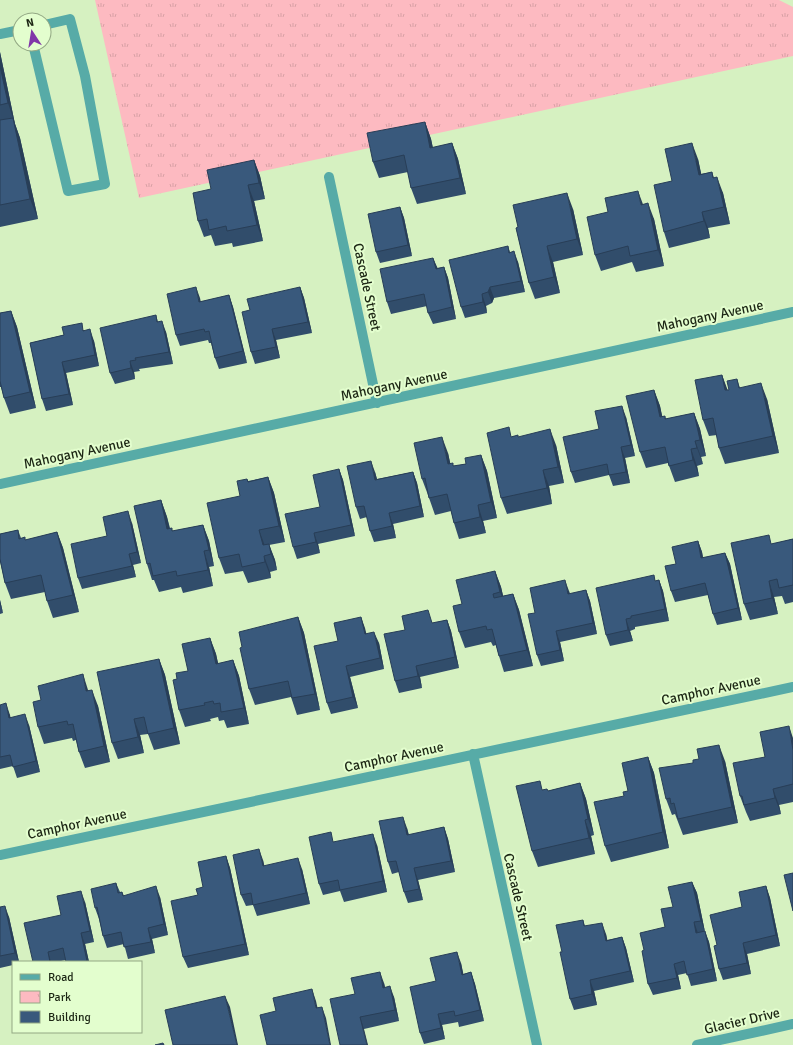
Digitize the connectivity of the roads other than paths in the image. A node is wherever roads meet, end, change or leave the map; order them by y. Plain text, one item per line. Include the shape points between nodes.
1 (52, 23) edge
2 (12, 32) edge
3 (0, 34) edge
4 (35, 52) edge
5 (329, 177) dead end
6 (793, 312) edge
7 (377, 403) junction
8 (0, 484) edge
9 (793, 687) edge
10 (472, 754) junction
11 (0, 854) edge
12 (793, 1024) edge
13 (537, 1045) edge
14 (697, 1045) edge

1 - 4 street via 70,19 105,184 68,191
2 - 3 street
5 - 7 street, Cascade Street
6 - 7 street, Mahogany Avenue
7 - 8 street, Mahogany Avenue
9 - 10 street, Camphor Avenue
10 - 11 street, Camphor Avenue
10 - 13 street, Cascade Street
12 - 14 street, Glacier Drive

